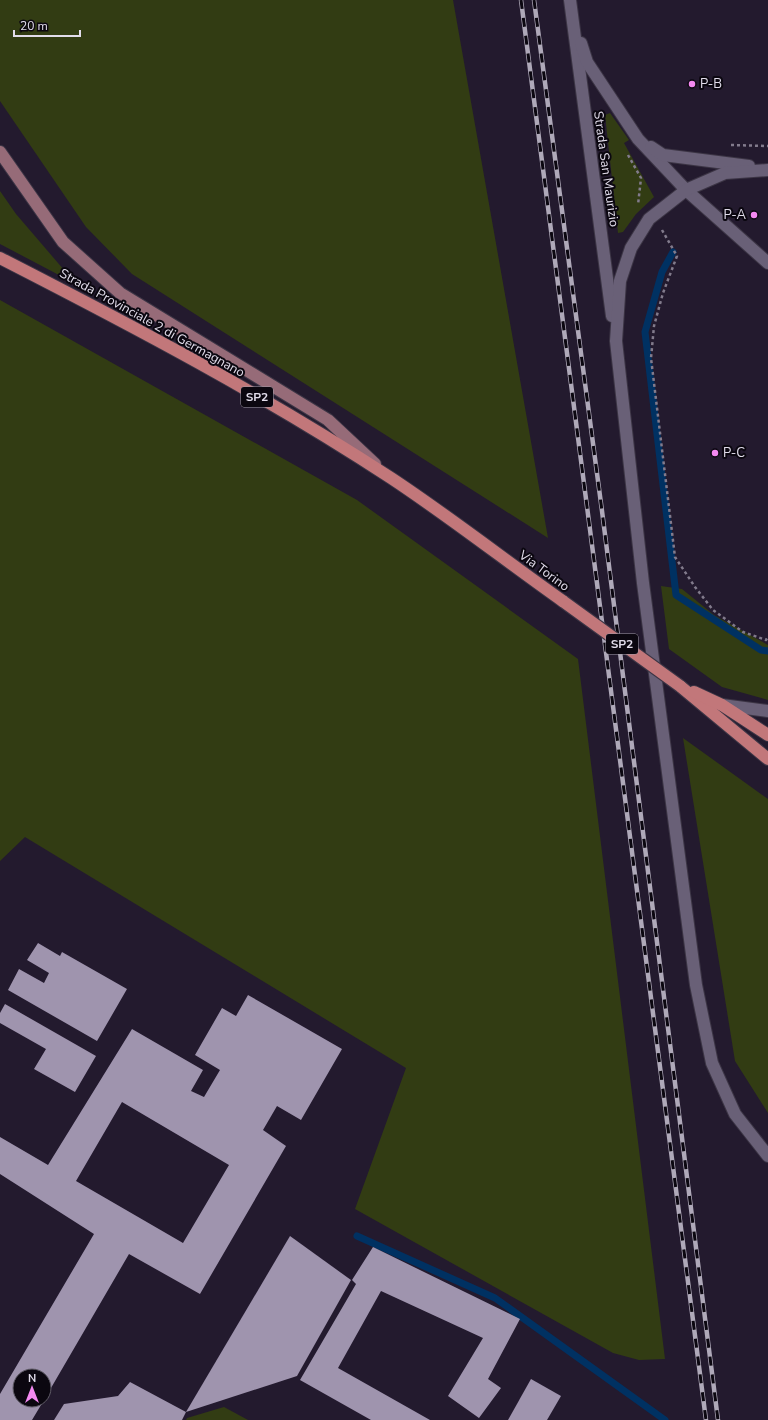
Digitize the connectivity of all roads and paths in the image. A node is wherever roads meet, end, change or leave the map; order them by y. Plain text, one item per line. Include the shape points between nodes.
1 (570, 3) edge
2 (638, 139) junction
3 (729, 144) dead end
4 (768, 146) edge
5 (0, 152) edge
6 (768, 169) edge
7 (686, 190) junction
8 (649, 219) junction
9 (0, 258) edge
10 (768, 263) edge
11 (616, 341) junction
12 (391, 478) junction
13 (768, 637) edge
14 (680, 686) junction
15 (722, 705) junction
16 (768, 711) edge
17 (768, 735) edge
18 (768, 759) edge
19 (768, 1156) edge

1 - 2 street via 587,62
1 - 11 street, Strada San Maurizio
2 - 6 street via 663,155
2 - 7 street
2 - 8 path via 624,148 641,178 638,207
3 - 4 path
5 - 12 main road via 63,242 120,293 328,420
6 - 7 street via 725,173
7 - 8 street
7 - 10 street
8 - 11 street via 631,248 620,281
8 - 13 path via 661,230 677,256 654,326 651,358 675,557 713,610 743,632 766,640
9 - 12 main road, Strada Provinciale 2 di Germagnano / SP2 via 120,320 241,388
11 - 19 street via 644,583 696,985 712,1063 735,1114
12 - 14 main road, Via Torino / SP2, bridge
14 - 15 main road, Via Torino / SP2
14 - 18 main road, Via Torino / SP2
15 - 16 street
15 - 17 main road, Via Torino / SP2

